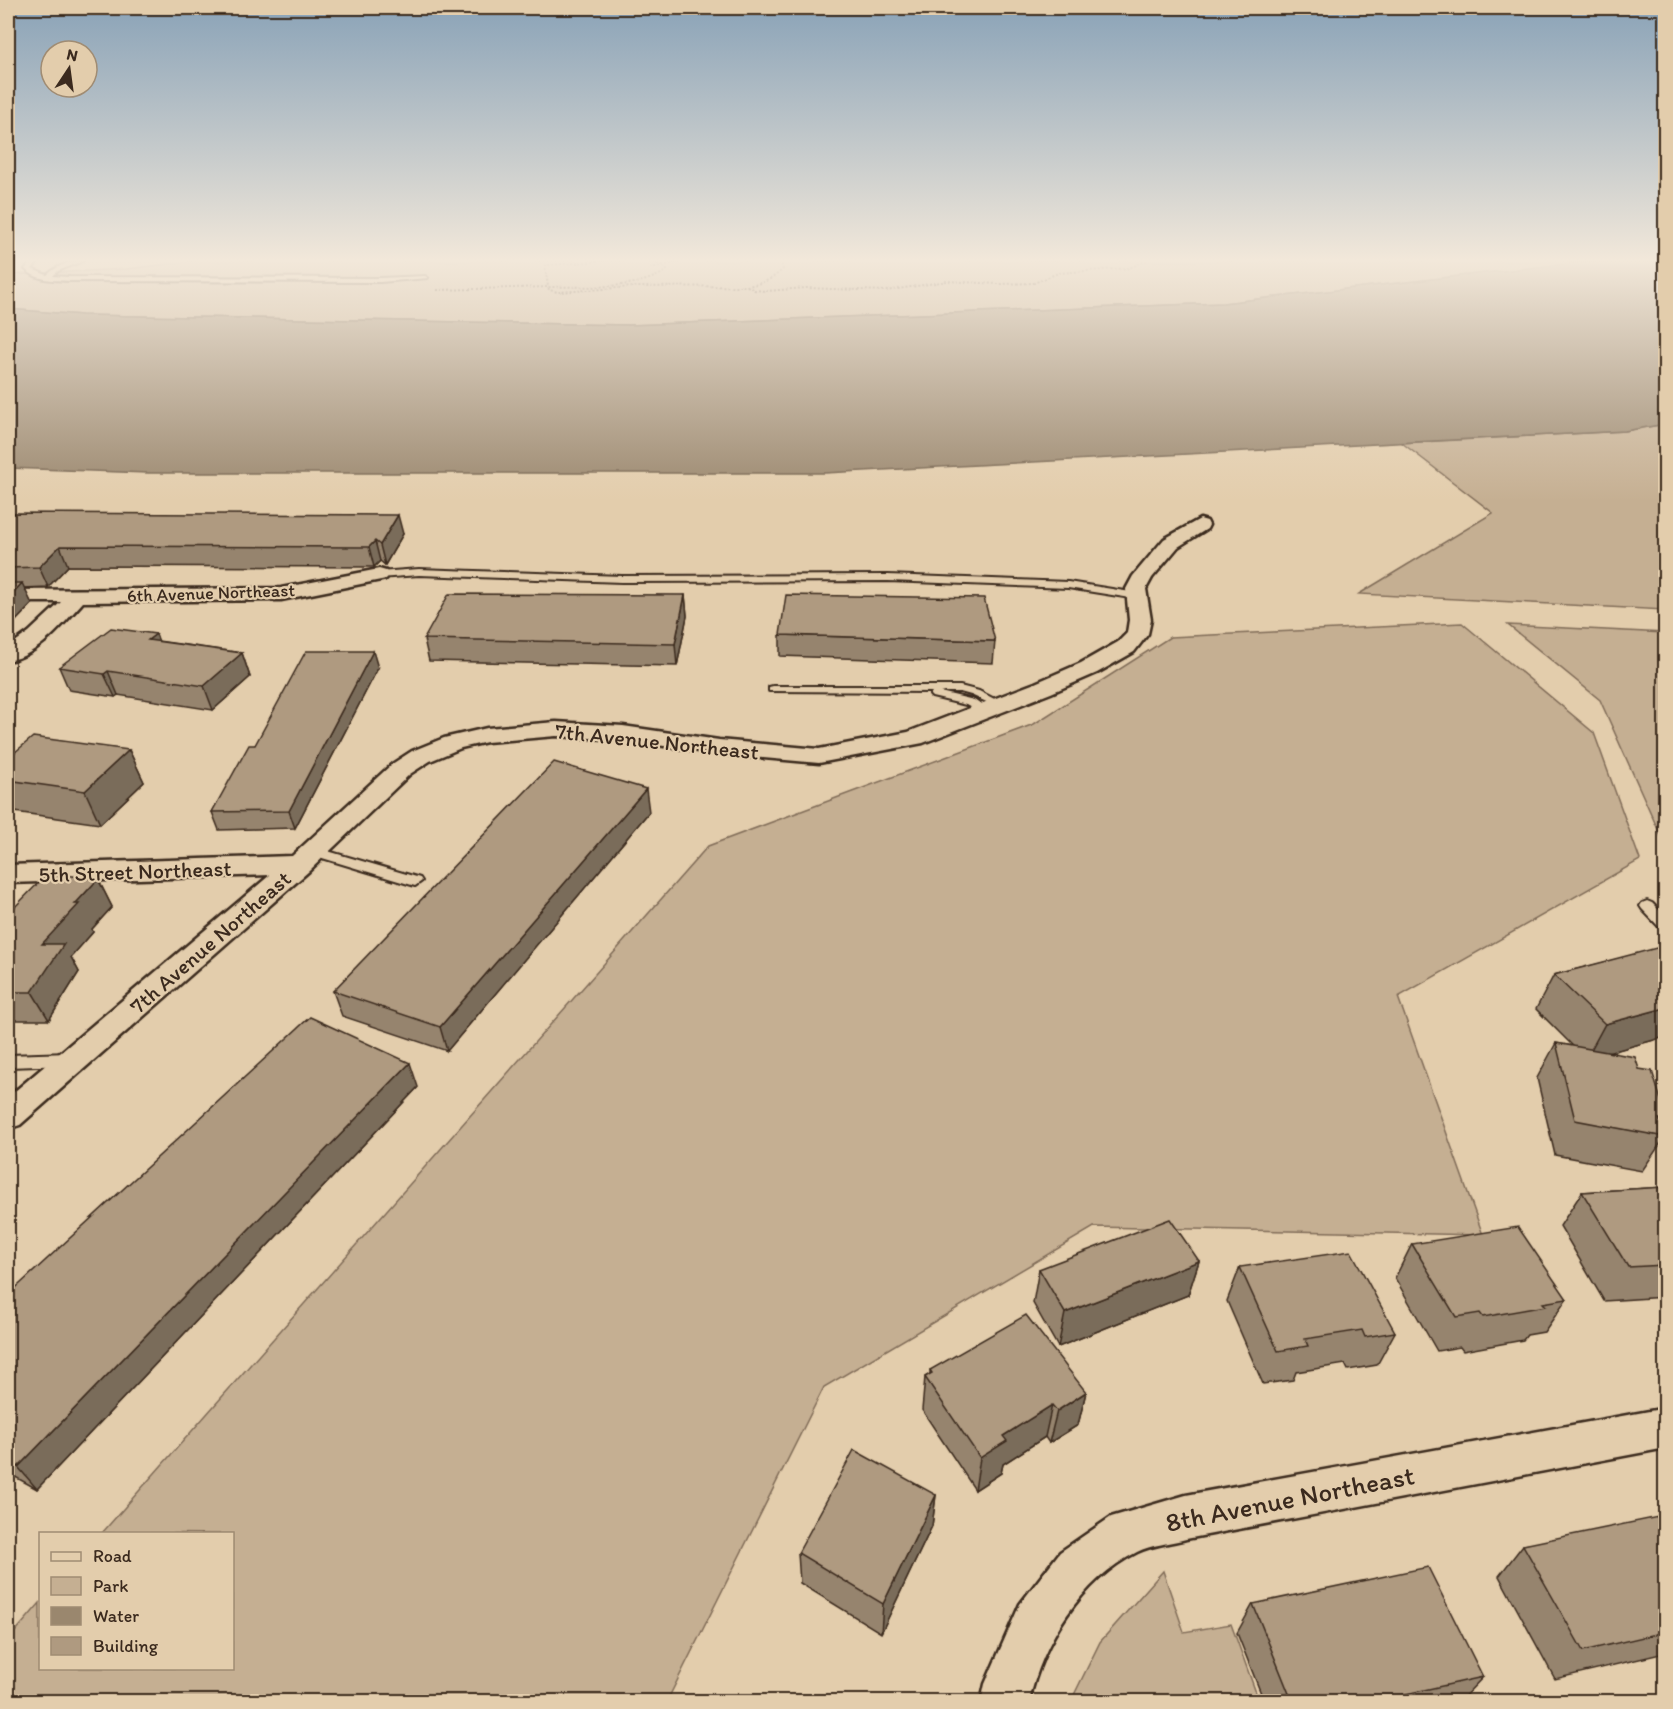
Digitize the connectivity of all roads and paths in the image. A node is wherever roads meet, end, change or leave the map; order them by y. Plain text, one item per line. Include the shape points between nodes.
1 (1200, 525) dead end
2 (379, 575) joint
3 (8, 596) edge
4 (77, 596) junction
5 (1137, 596) junction
6 (8, 655) edge
7 (773, 689) dead end
8 (992, 708) junction
9 (307, 858) junction
10 (8, 874) edge
11 (416, 881) dead end
12 (1647, 906) dead end
13 (1665, 926) edge
14 (74, 1059) junction
15 (8, 1061) edge
16 (8, 1116) edge
17 (1665, 1428) edge
18 (1005, 1701) edge

1 - 5 street, 7th Avenue Northeast via 1171,543 1143,576
2 - 4 street, 6th Avenue Northeast via 281,594
2 - 5 lane via 419,572 622,579 888,578 1068,585
3 - 4 street, 6th Avenue Northeast
4 - 6 street via 57,619 23,648
5 - 8 street, 7th Avenue Northeast via 1137,634 1126,647 1089,668
7 - 8 lane via 922,690
8 - 9 street, 7th Avenue Northeast via 914,738 819,756 611,732 556,729 487,735 453,743 401,769
9 - 10 street, 5th Street Northeast via 98,873
9 - 11 lane
9 - 14 street, 7th Avenue Northeast
12 - 13 lane
14 - 15 lane
14 - 16 street, 7th Avenue Northeast
17 - 18 street, 8th Avenue Northeast via 1186,1517 1127,1533 1076,1568 1036,1620

